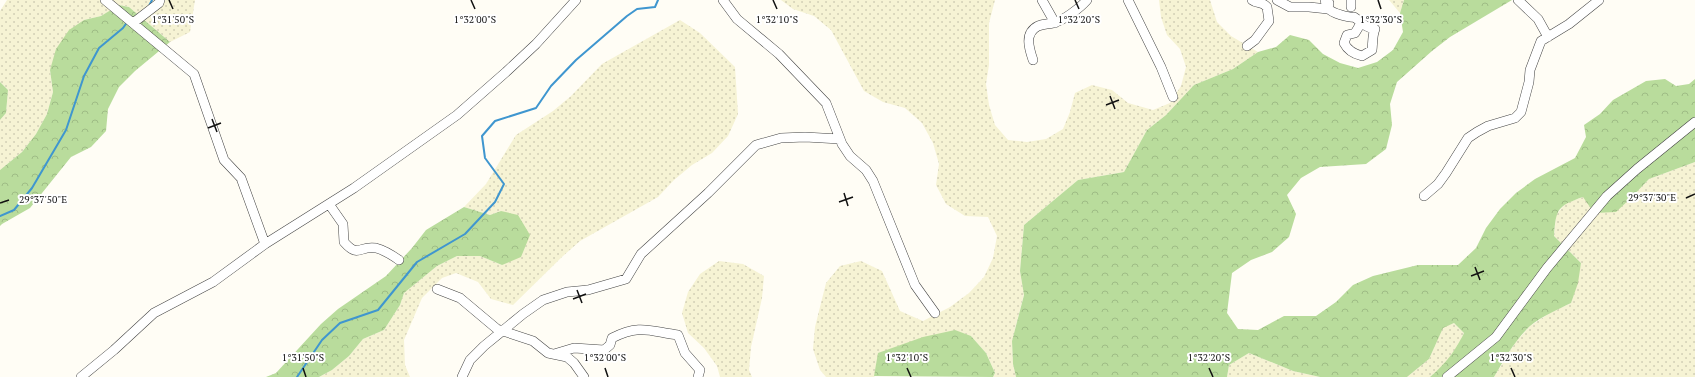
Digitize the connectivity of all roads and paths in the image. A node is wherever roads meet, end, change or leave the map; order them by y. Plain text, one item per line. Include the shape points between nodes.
1 (105, 0) edge
2 (160, 0) edge
3 (723, 0) edge
4 (1042, 0) edge
5 (1087, 0) edge
6 (1128, 0) edge
7 (1252, 0) edge
8 (1277, 0) edge
9 (1518, 0) edge
10 (1599, 0) edge
11 (573, 1) edge
12 (1266, 2) edge
13 (1327, 3) edge
14 (1361, 22) dead end
15 (133, 23) junction
16 (1055, 23) junction
17 (1548, 37) junction
18 (1247, 46) dead end
19 (1032, 60) dead end
20 (1173, 97) dead end
21 (1695, 122) edge
22 (840, 139) junction
23 (1424, 196) dead end
24 (329, 204) junction
25 (265, 244) junction
26 (399, 260) dead end
27 (437, 288) dead end
28 (935, 313) dead end
29 (501, 331) junction
30 (554, 354) junction
31 (81, 377) edge
32 (462, 377) edge
33 (584, 377) edge
34 (698, 377) edge
35 (1446, 377) edge

1 - 15 street
2 - 15 street
3 - 22 street via 737,19 779,54 826,103
4 - 16 street
5 - 16 street
6 - 20 street
7 - 12 street
8 - 13 street via 1290,7
9 - 17 street via 1538,18
10 - 17 street
11 - 24 street via 536,44 457,115
12 - 18 street via 1269,17 1267,25
13 - 14 street via 1348,18 1354,17
15 - 25 street via 196,77 224,160 241,178
16 - 19 street via 1040,26 1031,32 1029,45
17 - 23 street via 1541,41 1535,54 1521,112 1515,118 1488,126 1468,138 1438,184
21 - 35 street via 1607,196 1496,337
22 - 28 street via 850,156 866,170 873,181 915,285
22 - 29 street via 781,138 756,145 641,254 626,279 543,300
24 - 25 street
24 - 26 street via 343,224 344,242 354,251 376,248
25 - 31 street via 213,282 154,313
27 - 29 street via 460,298
29 - 30 street via 527,338 548,353
29 - 32 street via 470,360
30 - 33 street via 570,359
30 - 34 street via 574,348 604,350 610,345 612,338 638,328 678,335 685,353 700,370

